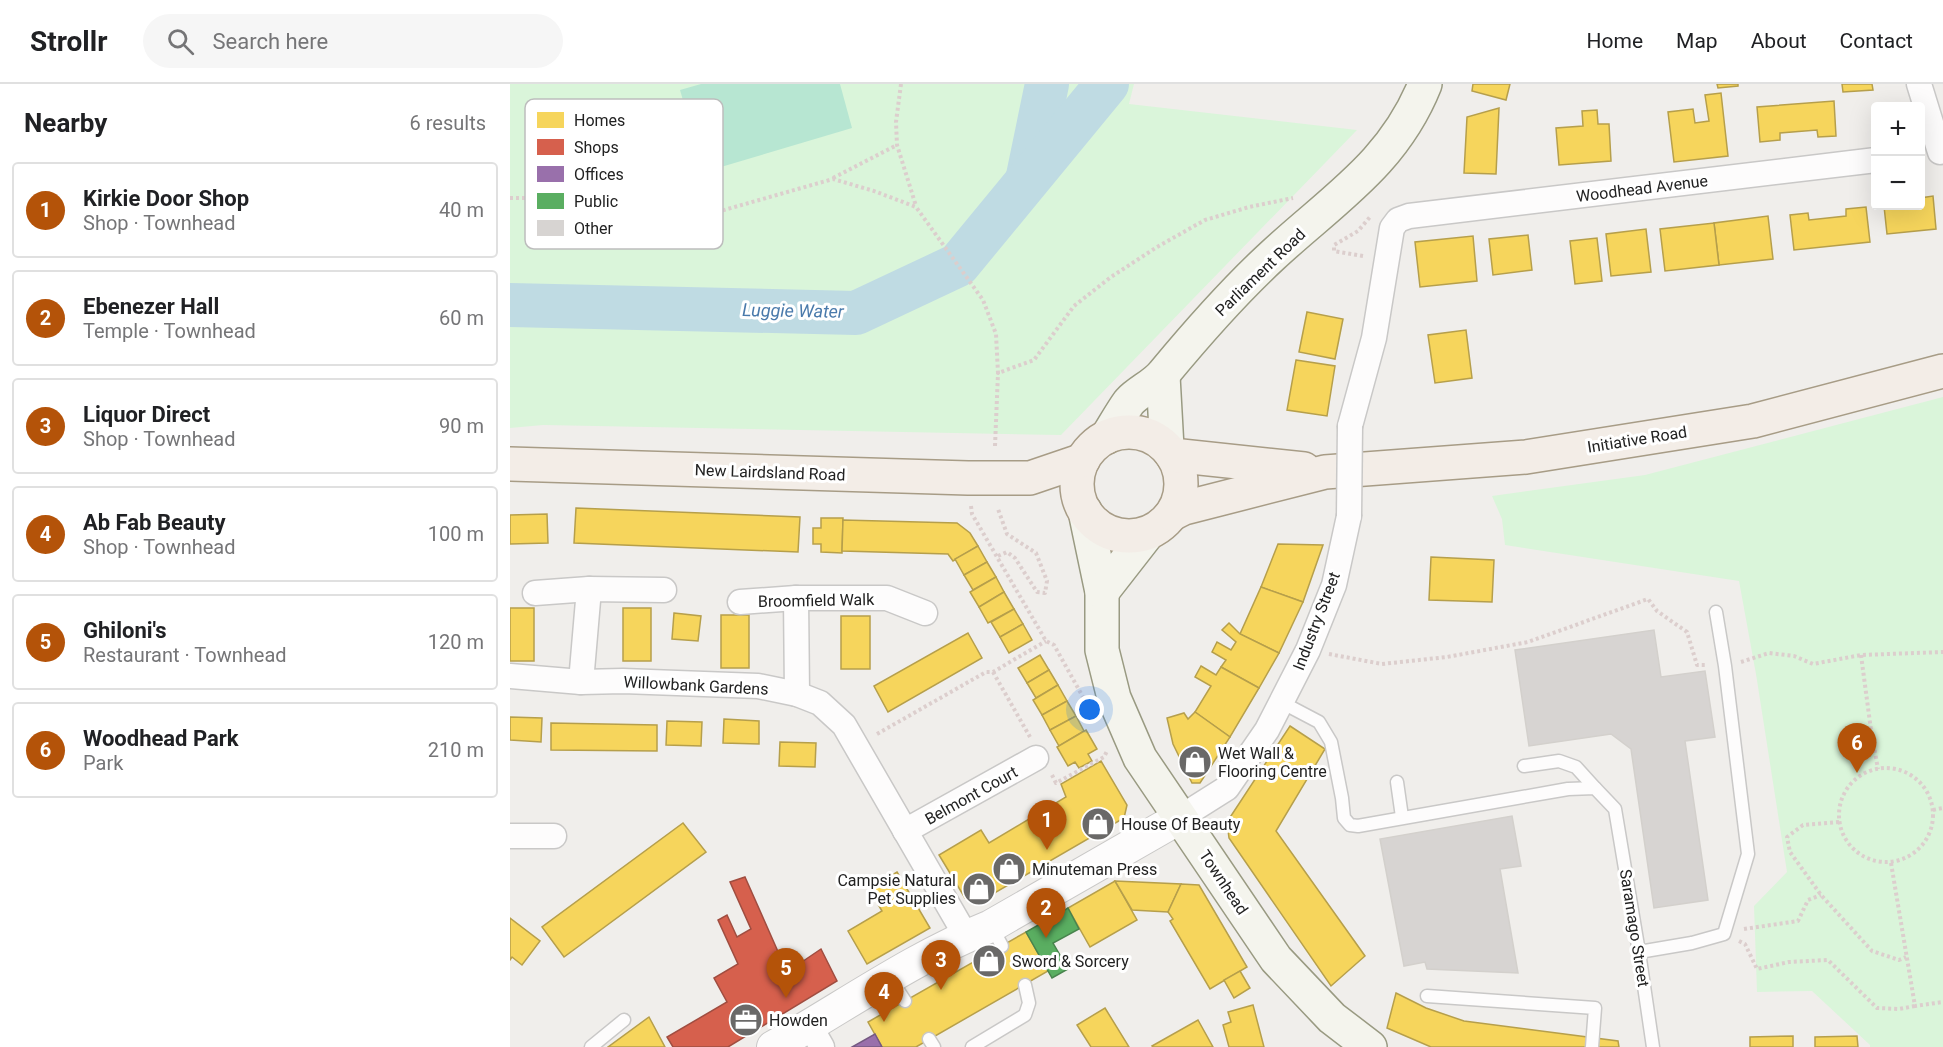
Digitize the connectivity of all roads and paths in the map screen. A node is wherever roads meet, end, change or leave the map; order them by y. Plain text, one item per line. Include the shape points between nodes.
1 (901, 84) edge
2 (1425, 84) edge
3 (1919, 84) edge
4 (897, 145) junction
5 (1934, 152) edge
6 (1871, 160) edge
7 (833, 179) junction
8 (1296, 198) dead end
9 (916, 207) junction
10 (723, 210) edge
11 (1373, 213) dead end
12 (1409, 216) joint
13 (1388, 260) junction
14 (1943, 371) edge
15 (998, 374) junction
16 (1163, 376) junction
17 (1107, 437) junction
18 (995, 446) dead end
19 (1169, 451) junction
20 (1083, 460) junction
21 (510, 464) edge
22 (1325, 472) junction
23 (968, 478) junction
24 (1030, 478) junction
25 (1083, 507) junction
26 (998, 509) dead end
27 (1160, 523) junction
28 (998, 556) junction
29 (589, 589) junction
30 (664, 590) dead end
31 (1102, 592) junction
32 (535, 593) dead end
33 (796, 598) junction
34 (740, 602) dead end
35 (925, 612) dead end
36 (1716, 612) dead end
37 (1046, 641) junction
38 (1308, 650) junction
39 (1943, 652) edge
40 (1861, 655) junction
41 (1725, 666) junction
42 (510, 676) edge
43 (581, 682) junction
44 (797, 694) junction
45 (1281, 702) junction
46 (1088, 705) dead end
47 (857, 746) junction
48 (1036, 758) dead end
49 (1524, 766) dead end
50 (1878, 769) junction
51 (1397, 782) dead end
52 (1595, 788) junction
53 (1943, 808) edge
54 (1933, 810) junction
55 (1181, 817) junction
56 (1402, 817) junction
57 (1839, 822) junction
58 (905, 831) junction
59 (510, 836) edge
60 (554, 836) dead end
61 (1891, 863) junction
62 (1821, 895) junction
63 (1726, 928) junction
64 (986, 936) junction
65 (1639, 952) junction
66 (1906, 957) junction
67 (1024, 985) dead end
68 (1427, 996) dead end
69 (1943, 1002) edge
70 (1915, 1006) junction
71 (624, 1020) dead end
72 (816, 1036) edge
73 (591, 1047) edge
74 (773, 1047) edge
75 (972, 1047) edge
76 (1370, 1047) edge
77 (1592, 1047) edge
78 (1653, 1047) edge

1 - 4 path
2 - 16 main road, Parliament Road via 1397,137 1364,176 1243,284
3 - 5 street
4 - 7 path
4 - 9 path
6 - 12 street, Woodhead Avenue
7 - 9 path
7 - 10 path
8 - 15 path via 1205,220 1157,247 1074,306 1034,360
9 - 15 path via 983,300 996,334
11 - 13 path via 1358,231 1334,245 1334,251
12 - 13 street, Industry Street via 1398,220 1392,228
13 - 38 street, Industry Street, bridge via 1374,338 1350,426 1349,516 1334,585
14 - 22 main road, Initiative Road via 1753,421 1526,457
15 - 18 path
16 - 17 main road, Parliament Road via 1130,401
16 - 19 main road
17 - 19 main road via 1138,433
17 - 20 main road
19 - 22 main road
19 - 27 main road via 1178,466 1181,490 1178,502
20 - 24 main road, New Lairdsland Road
20 - 25 main road via 1078,495
21 - 23 main road, New Lairdsland Road
22 - 27 main road via 1184,508
23 - 24 main road, New Lairdsland Road
23 - 28 path via 972,514
24 - 25 main road, New Lairdsland Road
25 - 27 main road via 1101,528 1113,534 1124,536
25 - 31 main road
26 - 28 path via 1007,534 1036,553 1047,581 1045,593 1037,592 1015,558 1007,552
27 - 31 main road
28 - 37 path
29 - 30 street
29 - 32 street
29 - 43 street
31 - 55 main road via 1102,650 1114,698 1140,758
33 - 34 street, Broomfield Walk
33 - 35 street, Broomfield Walk via 887,598
33 - 44 street
36 - 41 lane
37 - 46 path via 1054,645
37 - 47 path
38 - 41 path via 1382,664 1447,657 1528,642 1647,599 1657,612 1687,632 1697,665
38 - 45 street, Industry Street
39 - 40 path
40 - 41 path via 1814,664 1794,656 1769,653
40 - 50 path
41 - 63 lane via 1748,854
42 - 43 street, Willowbank Gardens
43 - 44 street, Willowbank Gardens via 758,686
44 - 47 street, Willowbank Gardens via 820,703 844,725
45 - 55 street, Industry Street via 1267,730 1227,788
45 - 56 lane via 1319,722 1331,742 1344,818 1350,825
47 - 58 street, Willowbank Gardens
48 - 58 street, Belmont Court
49 - 52 lane via 1559,761 1576,767
50 - 54 path via 1896,769 1920,781
50 - 57 path via 1858,776 1849,785 1841,803
51 - 56 lane
52 - 56 lane via 1568,789
52 - 65 lane, Saramago Street via 1615,809
53 - 54 path
54 - 61 path via 1932,830 1926,842 1916,853
55 - 64 street
55 - 76 main road, Townhead via 1276,958 1332,1018
57 - 61 path via 1843,836 1862,857
57 - 62 path via 1803,825 1787,837 1790,852
58 - 64 street, Willowbank Gardens
59 - 60 street
61 - 66 path
62 - 63 path via 1808,900 1798,921 1746,930
62 - 66 path via 1872,951 1899,960
63 - 65 lane via 1692,943
63 - 70 path via 1745,944 1757,969 1828,960 1877,1008 1899,1010
64 - 72 street
65 - 78 lane, Saramago Street
66 - 70 path
67 - 75 lane via 1029,1003 1025,1015
68 - 77 lane via 1595,1008
69 - 70 path
71 - 73 lane
72 - 74 street

